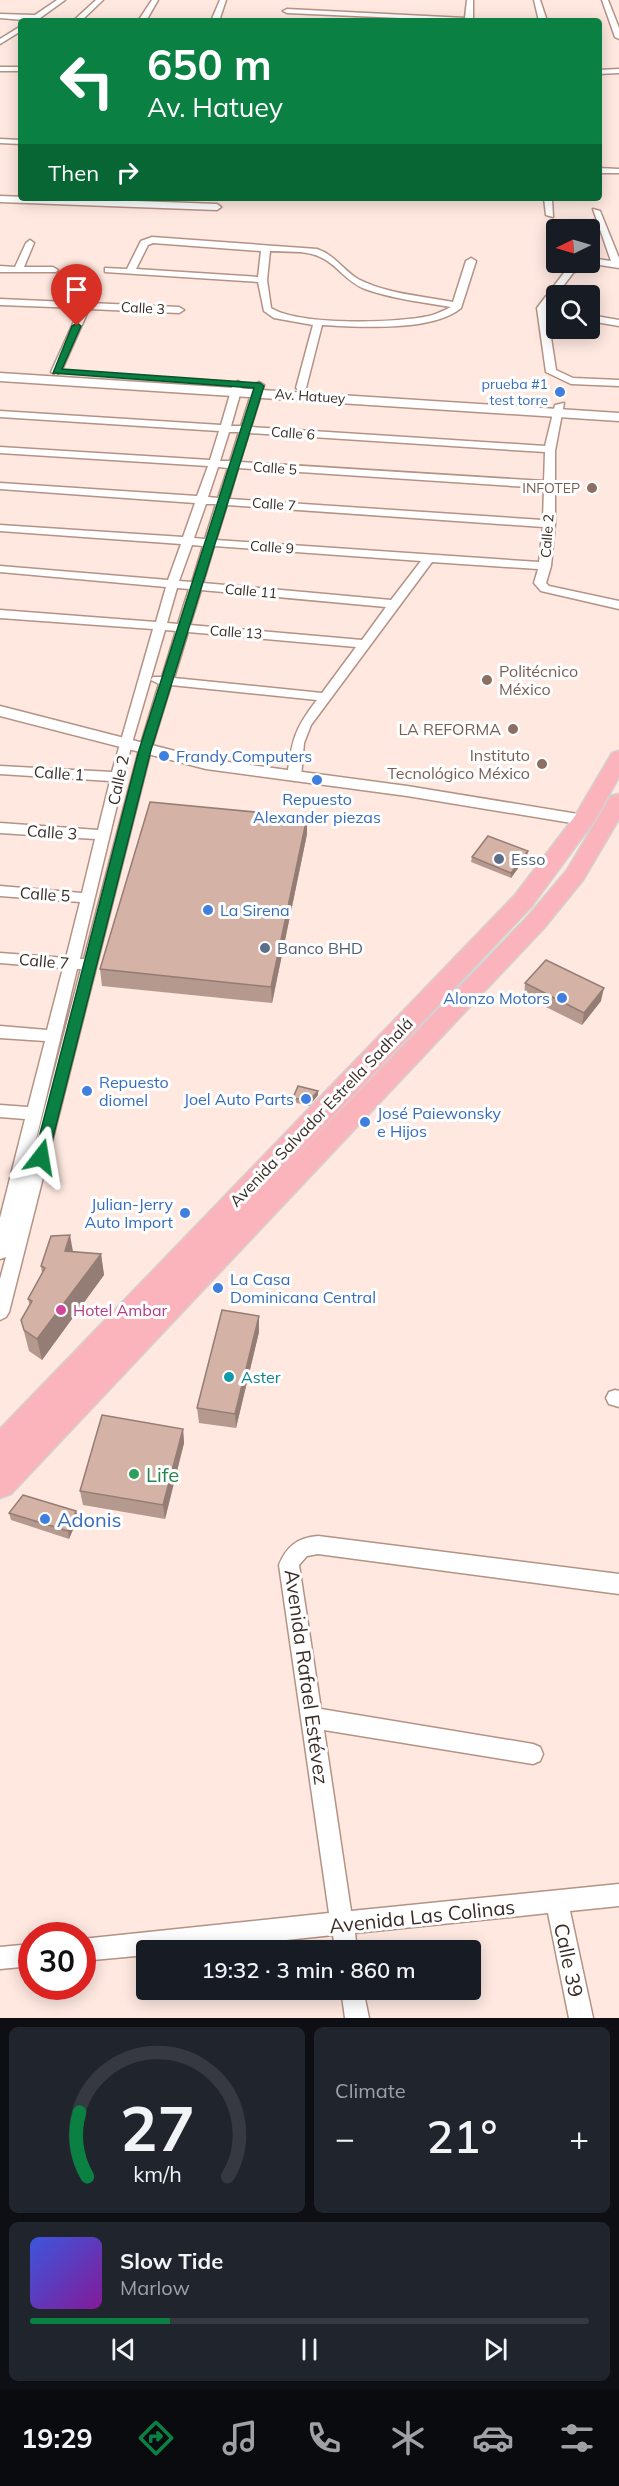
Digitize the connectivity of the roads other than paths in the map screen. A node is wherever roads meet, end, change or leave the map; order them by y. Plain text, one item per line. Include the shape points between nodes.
1 (62, 0) edge
2 (100, 0) edge
3 (155, 0) edge
4 (223, 0) edge
5 (290, 0) edge
6 (470, 0) edge
7 (537, 0) edge
8 (605, 0) edge
9 (287, 11) junction
10 (0, 16) edge
11 (22, 18) edge
12 (35, 18) edge
13 (80, 18) edge
14 (144, 18) edge
15 (216, 18) edge
16 (284, 18) edge
17 (426, 18) edge
18 (469, 18) edge
19 (542, 18) edge
20 (18, 30) edge
21 (619, 37) edge
22 (0, 42) edge
23 (0, 69) edge
24 (18, 69) edge
25 (619, 71) edge
26 (602, 72) edge
27 (0, 141) edge
28 (18, 142) edge
29 (602, 170) edge
30 (619, 171) edge
31 (0, 200) edge
32 (18, 201) edge
33 (31, 201) edge
34 (548, 201) edge
35 (218, 207) dead end
36 (596, 211) dead end
37 (550, 215) dead end
38 (30, 243) dead end
39 (266, 248) junction
40 (471, 261) dead end
41 (600, 262) edge
42 (618, 264) edge
43 (0, 269) edge
44 (18, 269) junction
45 (53, 270) dead end
46 (108, 270) dead end
47 (130, 272) junction
48 (568, 273) edge
49 (262, 280) junction
50 (0, 302) edge
51 (457, 304) junction
52 (86, 305) junction
53 (542, 308) junction
54 (546, 309) edge
55 (179, 310) dead end
56 (600, 320) edge
57 (318, 322) junction
58 (619, 323) edge
59 (0, 369) edge
60 (56, 372) junction
61 (0, 377) edge
62 (619, 383) edge
63 (237, 388) junction
64 (301, 388) junction
65 (258, 389) junction
66 (559, 409) junction
67 (619, 409) edge
68 (0, 414) edge
69 (619, 417) edge
70 (225, 428) junction
71 (245, 430) junction
72 (550, 449) junction
73 (0, 450) edge
74 (214, 464) junction
75 (234, 465) junction
76 (550, 485) junction
77 (0, 486) edge
78 (202, 499) junction
79 (223, 500) junction
80 (549, 524) junction
81 (0, 528) edge
82 (186, 541) junction
83 (208, 543) junction
84 (429, 558) junction
85 (545, 566) junction
86 (0, 569) edge
87 (173, 583) junction
88 (196, 585) junction
89 (395, 604) junction
90 (619, 605) edge
91 (0, 614) edge
92 (161, 626) junction
93 (184, 628) junction
94 (365, 644) junction
95 (146, 678) junction
96 (168, 681) junction
97 (327, 697) junction
98 (0, 711) edge
99 (126, 743) junction
100 (145, 750) junction
101 (619, 758) edge
102 (0, 770) edge
103 (119, 777) junction
104 (294, 777) junction
105 (619, 801) edge
106 (113, 802) junction
107 (131, 804) junction
108 (603, 824) edge
109 (0, 828) edge
110 (105, 835) junction
111 (0, 891) edge
112 (89, 898) junction
113 (0, 958) edge
114 (72, 963) junction
115 (89, 965) junction
116 (0, 1032) edge
117 (54, 1036) junction
118 (0, 1111) edge
119 (35, 1114) junction
120 (7, 1195) edge
121 (0, 1252) edge
122 (0, 1308) edge
123 (3, 1466) edge
124 (619, 1584) edge
125 (312, 1718) junction
126 (533, 1754) dead end
127 (619, 1895) edge
128 (557, 1902) junction
129 (342, 1924) junction
130 (344, 1940) edge
131 (96, 1949) edge
132 (18, 1956) edge
133 (0, 1958) edge
134 (354, 2000) edge
135 (357, 2018) edge
136 (581, 2018) edge

1 - 12 street
2 - 13 street
3 - 14 street
4 - 15 street
5 - 9 street
6 - 18 street
7 - 19 street
8 - 21 street
9 - 16 street
9 - 17 street
10 - 11 street
20 - 22 street
23 - 24 street
25 - 26 street
27 - 28 street
29 - 30 street
31 - 32 street
33 - 35 street
34 - 37 street
36 - 42 street
38 - 44 street
39 - 47 street via 148,241
39 - 49 street
39 - 51 street via 324,254 343,274 369,286
40 - 51 street
41 - 42 street
43 - 44 street
44 - 45 street
46 - 47 street
47 - 49 street
48 - 53 street
49 - 57 street via 270,313 293,321
50 - 52 street, Calle 3
51 - 57 street via 456,308 429,319
52 - 55 street, Calle 3
52 - 60 street
53 - 54 street
53 - 62 street via 551,372 571,381
56 - 58 street
57 - 64 street
59 - 60 main road, Av. Hatuey
60 - 63 main road, Av. Hatuey
61 - 63 main road, Av. Hatuey
63 - 65 main road, Av. Hatuey
63 - 70 street, Calle 2
64 - 65 main road, Av. Hatuey
64 - 66 main road, Av. Hatuey
65 - 66 main road, Av. Hatuey
65 - 71 street, Calle 2
66 - 67 main road, Av. Hatuey
66 - 69 main road, Av. Hatuey
66 - 72 street, Calle 2
68 - 70 street, Calle 6
70 - 71 street, Calle 6
70 - 74 street, Calle 2
71 - 72 street, Calle 6
71 - 75 street, Calle 2
72 - 76 street, Calle 2
73 - 74 street, Calle 5
74 - 75 street, Calle 5
74 - 78 street, Calle 2
75 - 76 street, Calle 5
75 - 79 street, Calle 2
76 - 80 street, Calle 2
77 - 78 street, Calle 7
78 - 79 street, Calle 7
78 - 82 street, Calle 2
79 - 80 street, Calle 7
79 - 83 street, Calle 2
80 - 85 street, Calle 2
81 - 82 street, Calle 9
82 - 83 street, Calle 9
82 - 87 street, Calle 2
83 - 84 street, Calle 9
83 - 88 street, Calle 2
84 - 85 street, Calle 9
84 - 89 street
85 - 90 street, Calle 2 via 540,583 544,589
86 - 87 street, Calle 11
87 - 88 street, Calle 11
87 - 92 street, Calle 2
88 - 89 street, Calle 11
88 - 93 street, Calle 2
89 - 94 street
91 - 92 street, Calle 13
92 - 93 street, Calle 13
92 - 95 street, Calle 2
93 - 94 street, Calle 13
93 - 96 street, Calle 2
94 - 97 street
95 - 96 street
95 - 99 street, Calle 2
96 - 97 street
96 - 100 street, Calle 2
97 - 104 street via 300,734
98 - 99 street
99 - 100 street
99 - 103 street, Calle 2
100 - 104 street
100 - 107 street, Calle 2
101 - 108 highway, Avenida Salvador Estrella Sadhalá
102 - 103 street, Calle 1
103 - 106 street, Calle 2
104 - 108 street via 407,791
105 - 108 highway, Avenida Salvador Estrella Sadhalá
106 - 107 street
106 - 110 street, Calle 2
107 - 115 street, Calle 2
108 - 123 highway, Avenida Salvador Estrella Sadhalá via 575,874 536,922
109 - 110 street, Calle 3
110 - 112 street, Calle 2
111 - 112 street, Calle 5
112 - 114 street, Calle 2
113 - 114 street, Calle 7
114 - 115 street, Calle 7
114 - 117 street, Calle 2
115 - 122 street, Calle 2
116 - 117 street
117 - 119 street, Calle 2
118 - 119 street
119 - 120 street, Calle 2
120 - 121 street, Calle 2
124 - 125 street, Avenida Rafael Estévez via 307,1545 292,1556 289,1565
125 - 126 street
125 - 129 street, Avenida Rafael Estévez
127 - 128 street, Avenida Las Colinas
128 - 129 street, Avenida Las Colinas
128 - 136 street, Calle 39
129 - 130 street, Avenida Rafael Estévez
129 - 131 street, Avenida Las Colinas
132 - 133 street
134 - 135 street

